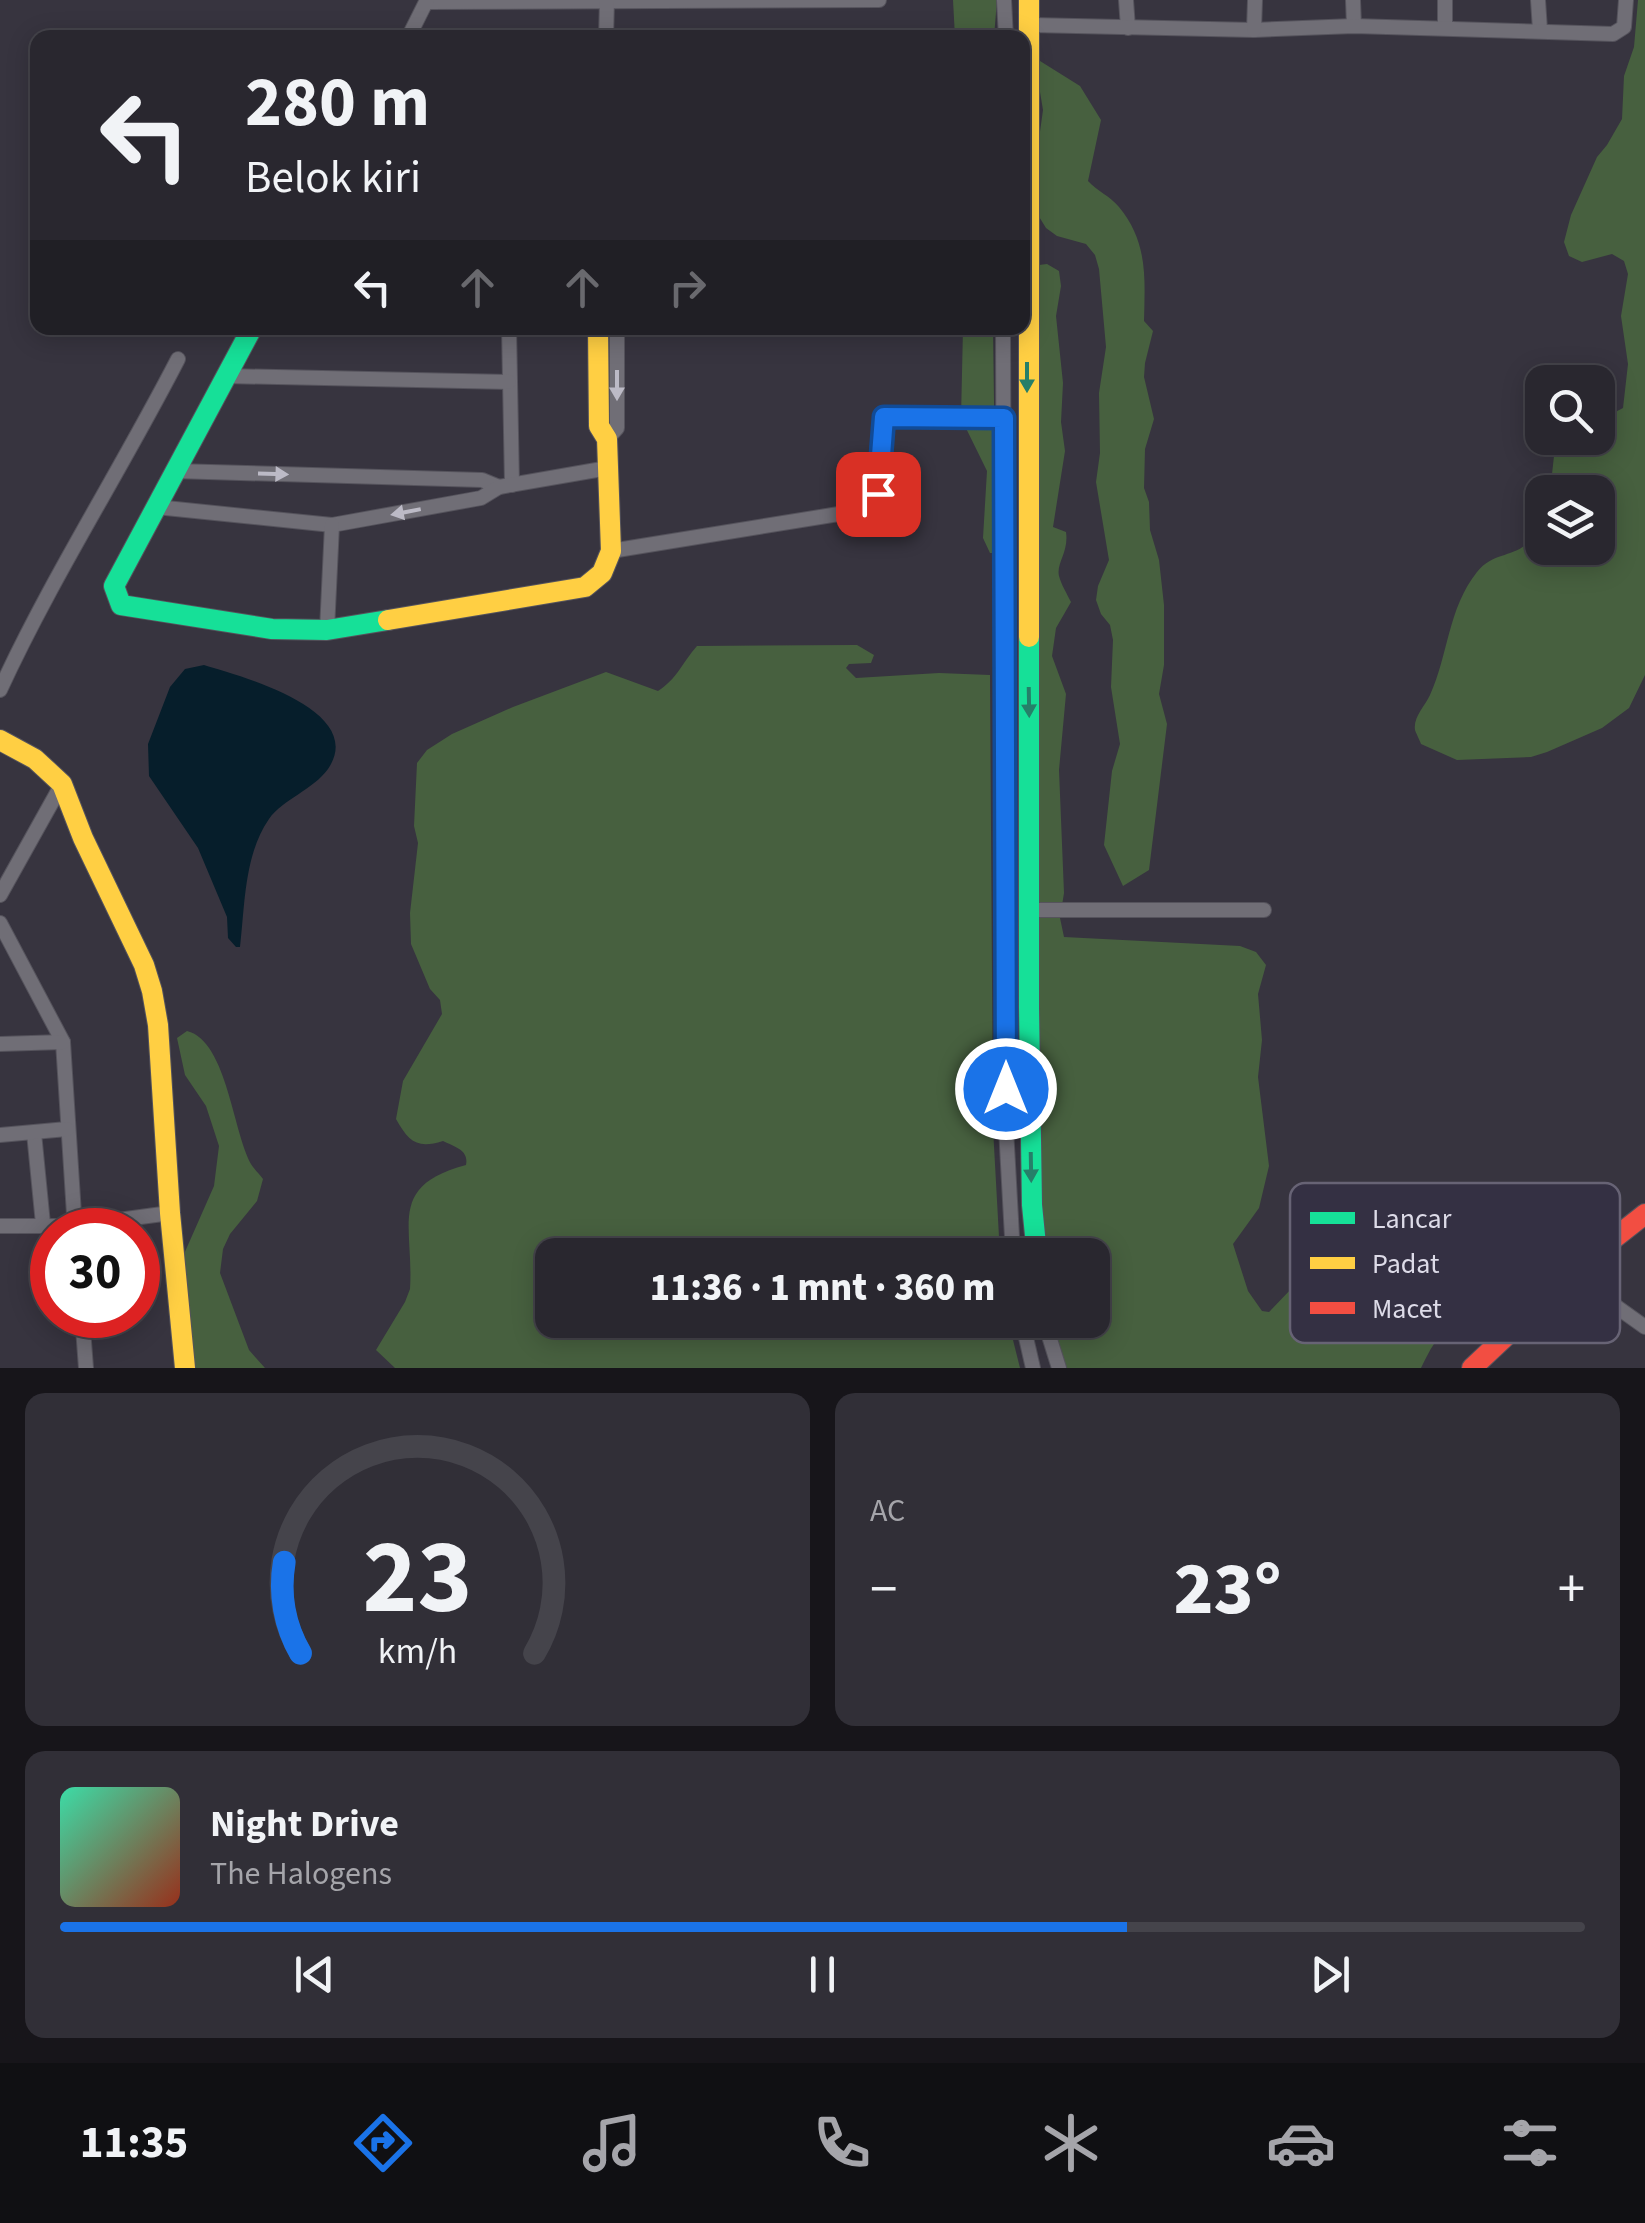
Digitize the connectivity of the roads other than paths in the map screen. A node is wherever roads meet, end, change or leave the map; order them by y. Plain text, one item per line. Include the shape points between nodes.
1 (879, 0) edge
2 (1004, 0) edge
3 (1029, 0) edge
4 (1126, 0) edge
5 (1255, 0) edge
6 (1353, 0) edge
7 (1445, 0) edge
8 (1538, 0) edge
9 (1626, 0) edge
10 (427, 1) edge
11 (606, 1) edge
12 (1031, 25) junction
13 (1354, 26) junction
14 (1128, 28) junction
15 (1445, 28) junction
16 (412, 30) edge
17 (606, 30) edge
18 (1006, 30) edge
19 (1254, 30) junction
20 (1540, 30) junction
21 (1030, 35) edge
22 (248, 335) edge
23 (509, 335) edge
24 (598, 335) edge
25 (616, 335) edge
26 (1003, 335) edge
27 (1026, 335) edge
28 (178, 359) dead end
29 (226, 376) junction
30 (508, 382) junction
31 (1004, 418) junction
32 (607, 439) junction
33 (608, 468) junction
34 (176, 471) junction
35 (506, 486) junction
36 (156, 507) junction
37 (332, 526) junction
38 (611, 551) junction
39 (327, 630) junction
40 (0, 690) edge
41 (0, 740) edge
42 (62, 784) junction
43 (0, 895) edge
44 (1030, 910) junction
45 (1264, 910) dead end
46 (0, 922) edge
47 (63, 1042) junction
48 (0, 1044) edge
49 (67, 1129) junction
50 (34, 1133) junction
51 (0, 1135) edge
52 (41, 1208) edge
53 (73, 1208) edge
54 (170, 1213) junction
55 (1645, 1214) edge
56 (160, 1215) edge
57 (30, 1225) edge
58 (0, 1226) edge
59 (1620, 1233) edge
60 (1012, 1238) edge
61 (1035, 1238) edge
62 (1620, 1310) edge
63 (1645, 1327) edge
64 (84, 1338) edge
65 (1026, 1338) edge
66 (1050, 1338) edge
67 (1499, 1343) edge
68 (86, 1368) edge
69 (185, 1368) edge
70 (1033, 1368) edge
71 (1059, 1368) edge
72 (1472, 1368) edge

1 - 11 street
2 - 18 street
3 - 12 street
4 - 14 street
5 - 19 street
6 - 13 street
7 - 15 street
8 - 20 street
9 - 20 street via 1619,32
10 - 11 street
10 - 16 street
11 - 17 street
12 - 14 street
12 - 21 street
13 - 15 street
13 - 19 street
14 - 19 street
15 - 20 street
22 - 29 street
23 - 30 street
24 - 32 street via 599,426
25 -> 32 street via 616,428
26 - 31 street
27 -> 44 street
28 - 40 street
29 - 30 street
29 - 34 street
30 - 35 street
31 - 38 street via 884,417 881,487 857,511
31 - 60 street
32 - 33 street
33 - 35 street
33 - 38 street
34 -> 35 street
34 - 36 street
35 -> 37 street via 481,498
36 - 37 street
36 - 39 street via 114,586 122,606
37 - 39 street
38 - 39 street via 602,574 584,587
41 - 42 street
42 - 43 street
42 - 54 street via 152,991
44 - 45 street
44 -> 61 street
46 - 47 street
47 - 48 street
47 - 49 street
49 - 50 street
49 - 53 street
50 - 51 street
50 - 52 street
54 - 56 street
54 - 69 street
55 - 59 street
57 - 58 street
62 - 63 street
64 - 68 street
65 - 70 street
66 - 71 street
67 - 72 street

